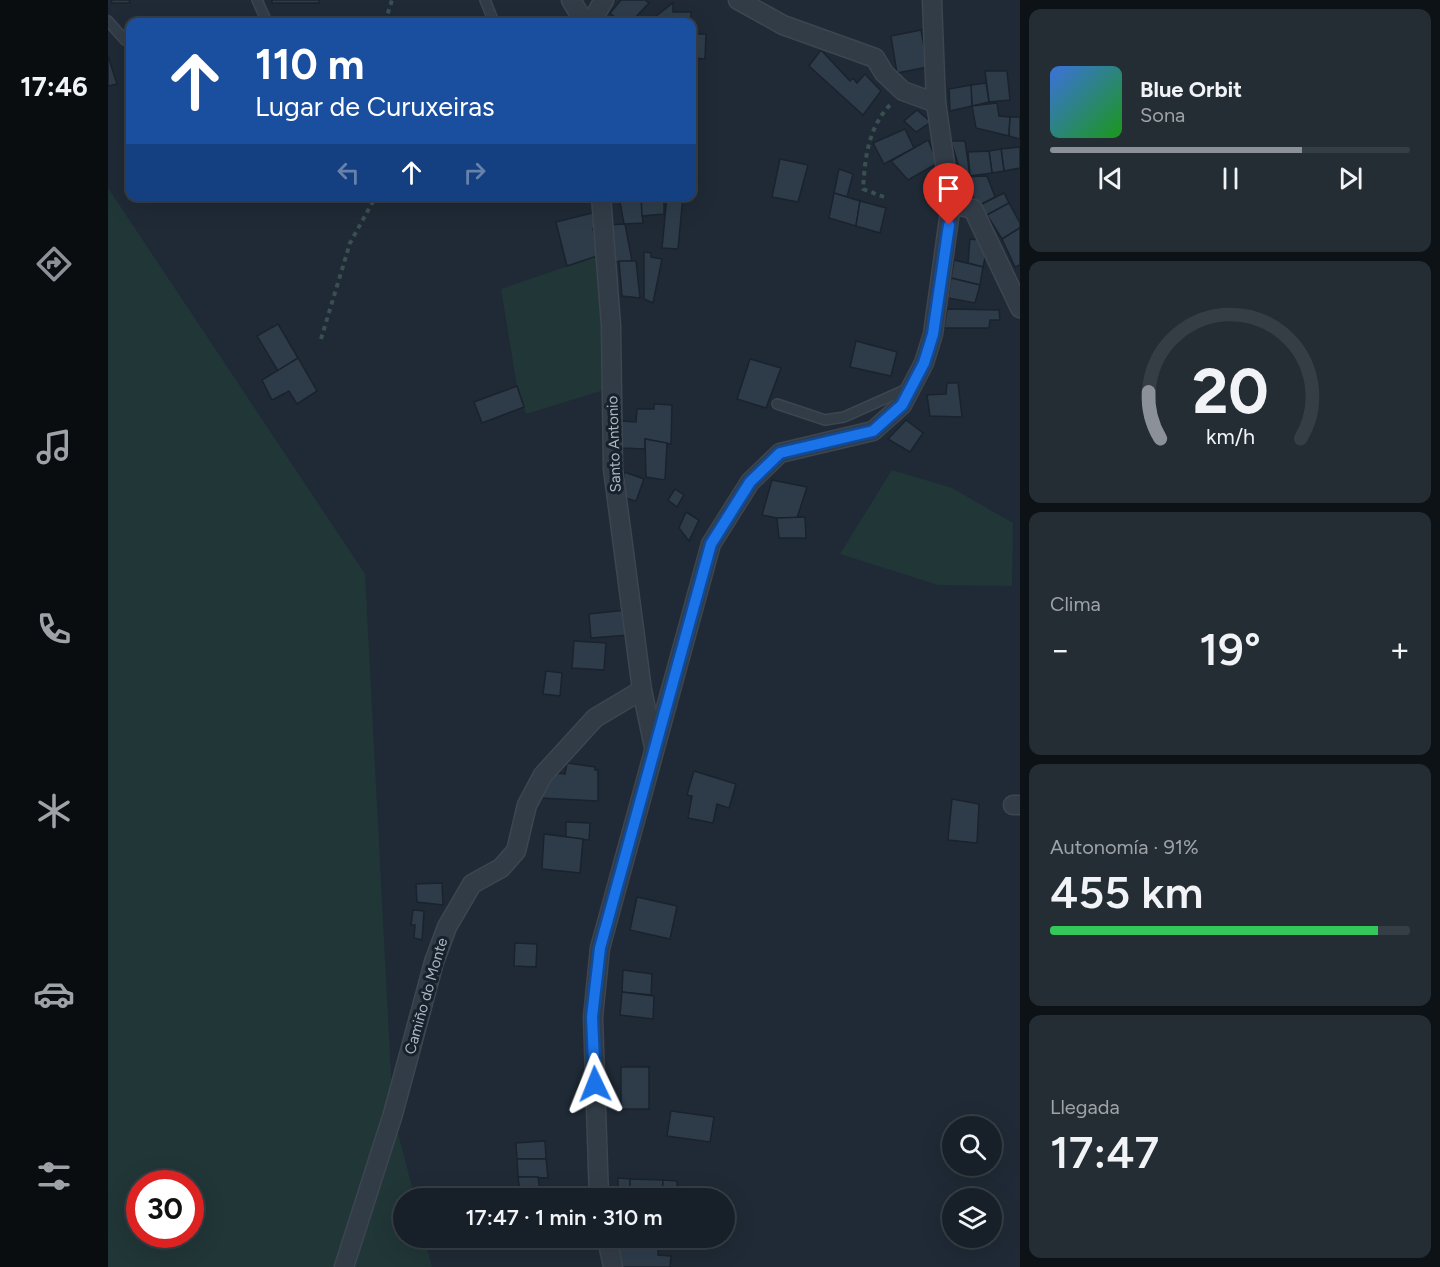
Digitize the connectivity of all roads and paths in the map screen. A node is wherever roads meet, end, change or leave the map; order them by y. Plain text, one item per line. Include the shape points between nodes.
1 (258, 0) edge
2 (392, 0) edge
3 (484, 0) edge
4 (572, 0) edge
5 (604, 0) edge
6 (738, 0) edge
7 (932, 0) edge
8 (265, 18) edge
9 (386, 18) edge
10 (492, 18) edge
11 (582, 18) edge
12 (593, 18) edge
13 (108, 21) edge
14 (125, 40) dead end
15 (903, 91) junction
16 (936, 103) junction
17 (884, 197) dead end
18 (373, 201) edge
19 (601, 201) edge
20 (951, 204) junction
21 (1020, 308) edge
22 (321, 339) dead end
23 (911, 387) junction
24 (777, 404) dead end
25 (642, 690) junction
26 (655, 748) junction
27 (599, 1188) edge
28 (609, 1248) edge
29 (344, 1267) edge
30 (613, 1267) edge

1 - 8 lane
2 - 9 path
3 - 10 lane
4 - 11 street
5 - 12 street
6 - 15 street via 783,25 876,58 884,73
7 - 16 street
13 - 14 lane
15 - 16 street
15 - 17 path via 880,116 866,151 863,189
16 - 20 street
18 - 22 path via 350,243
19 - 25 street, Santo Antonio via 611,325 613,469
20 - 21 street via 973,209
20 - 23 street via 933,334
23 - 24 lane via 844,417 825,420
23 - 26 street via 902,405 873,431 780,453 750,482 711,544
25 - 26 street, Santo Antonio
25 - 29 street, Camiño do Monte via 595,718 543,776 527,805 516,851 501,868 472,884 447,927
26 - 27 street via 600,948 592,1017
28 - 30 street

